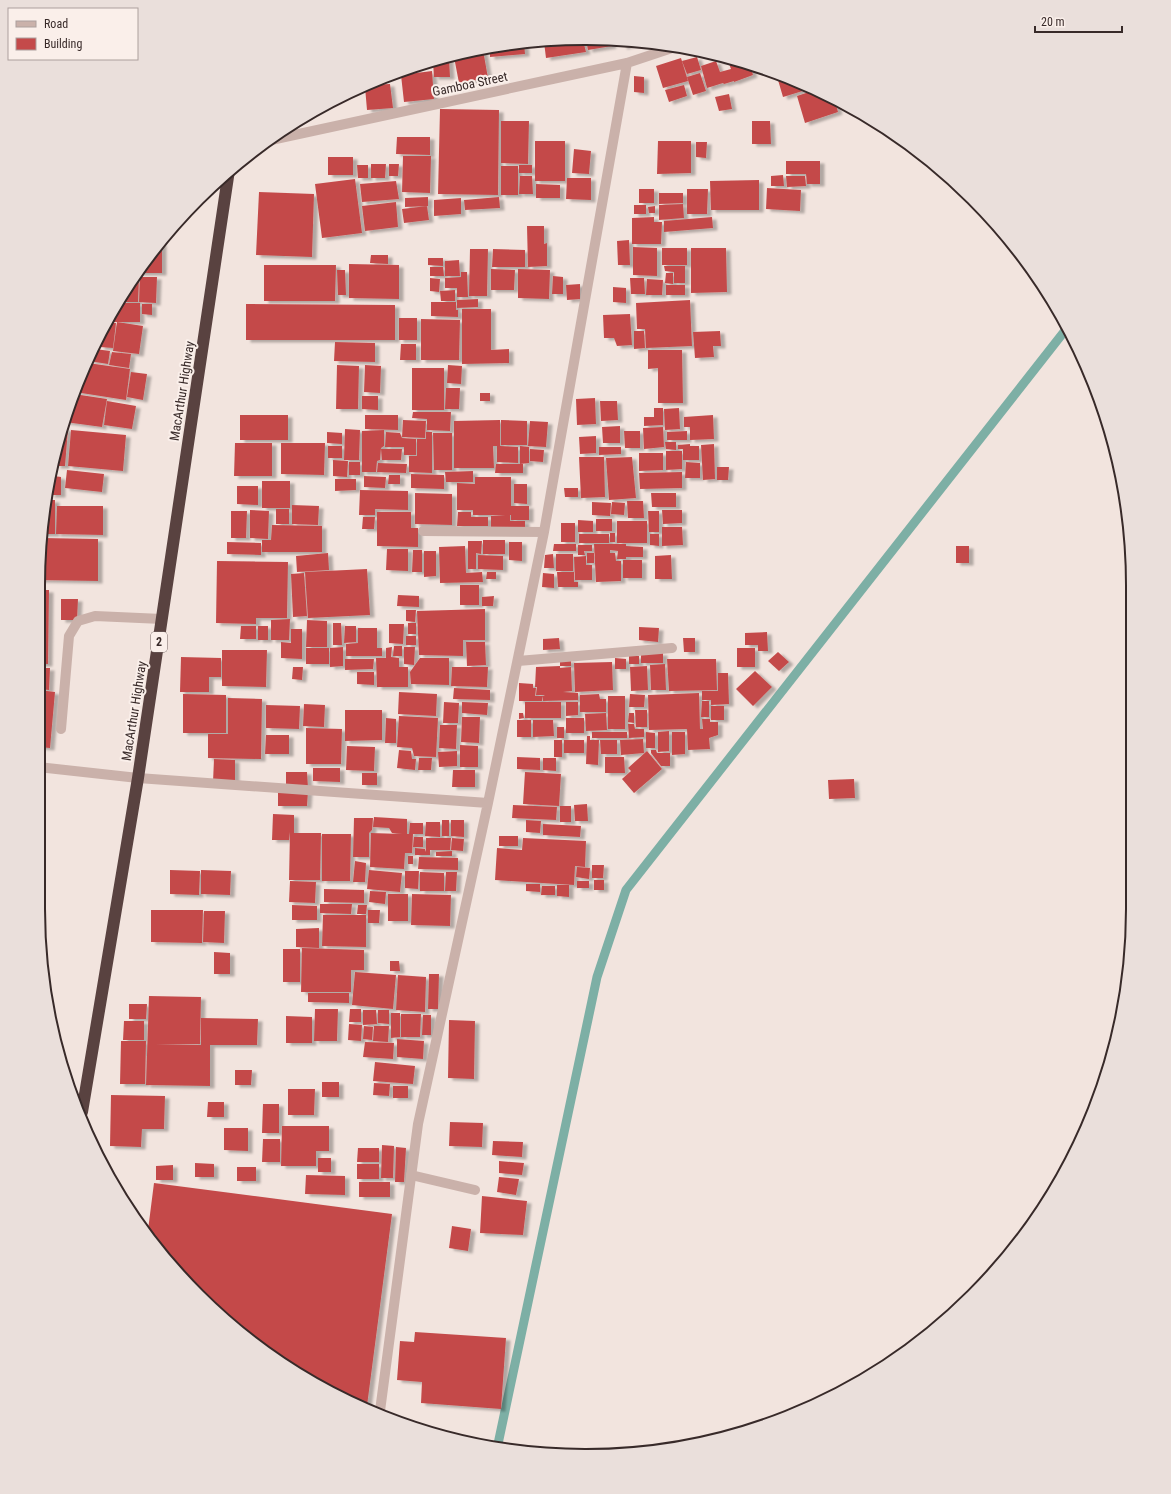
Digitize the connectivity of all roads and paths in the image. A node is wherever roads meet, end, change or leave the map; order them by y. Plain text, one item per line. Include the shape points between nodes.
1 (663, 51) edge
2 (627, 63) junction
3 (283, 137) edge
4 (227, 180) edge
5 (423, 531) dead end
6 (544, 532) junction
7 (162, 619) junction
8 (672, 648) dead end
9 (518, 661) junction
10 (61, 729) dead end
11 (45, 768) edge
12 (138, 778) junction
13 (488, 803) junction
14 (83, 1107) edge
15 (411, 1175) junction
16 (475, 1190) dead end
17 (380, 1408) edge

1 - 2 street, Gamboa Street
2 - 3 street, Gamboa Street
2 - 6 street
4 - 7 highway, MacArthur Highway / 2
5 - 6 street
6 - 9 street
7 - 10 street via 95,616 78,620 69,636
7 - 12 highway, MacArthur Highway / 2
8 - 9 street
9 - 13 street
11 - 12 street
12 - 13 street
12 - 14 highway, MacArthur Highway / 2
13 - 15 street via 418,1124
15 - 16 street
15 - 17 street

